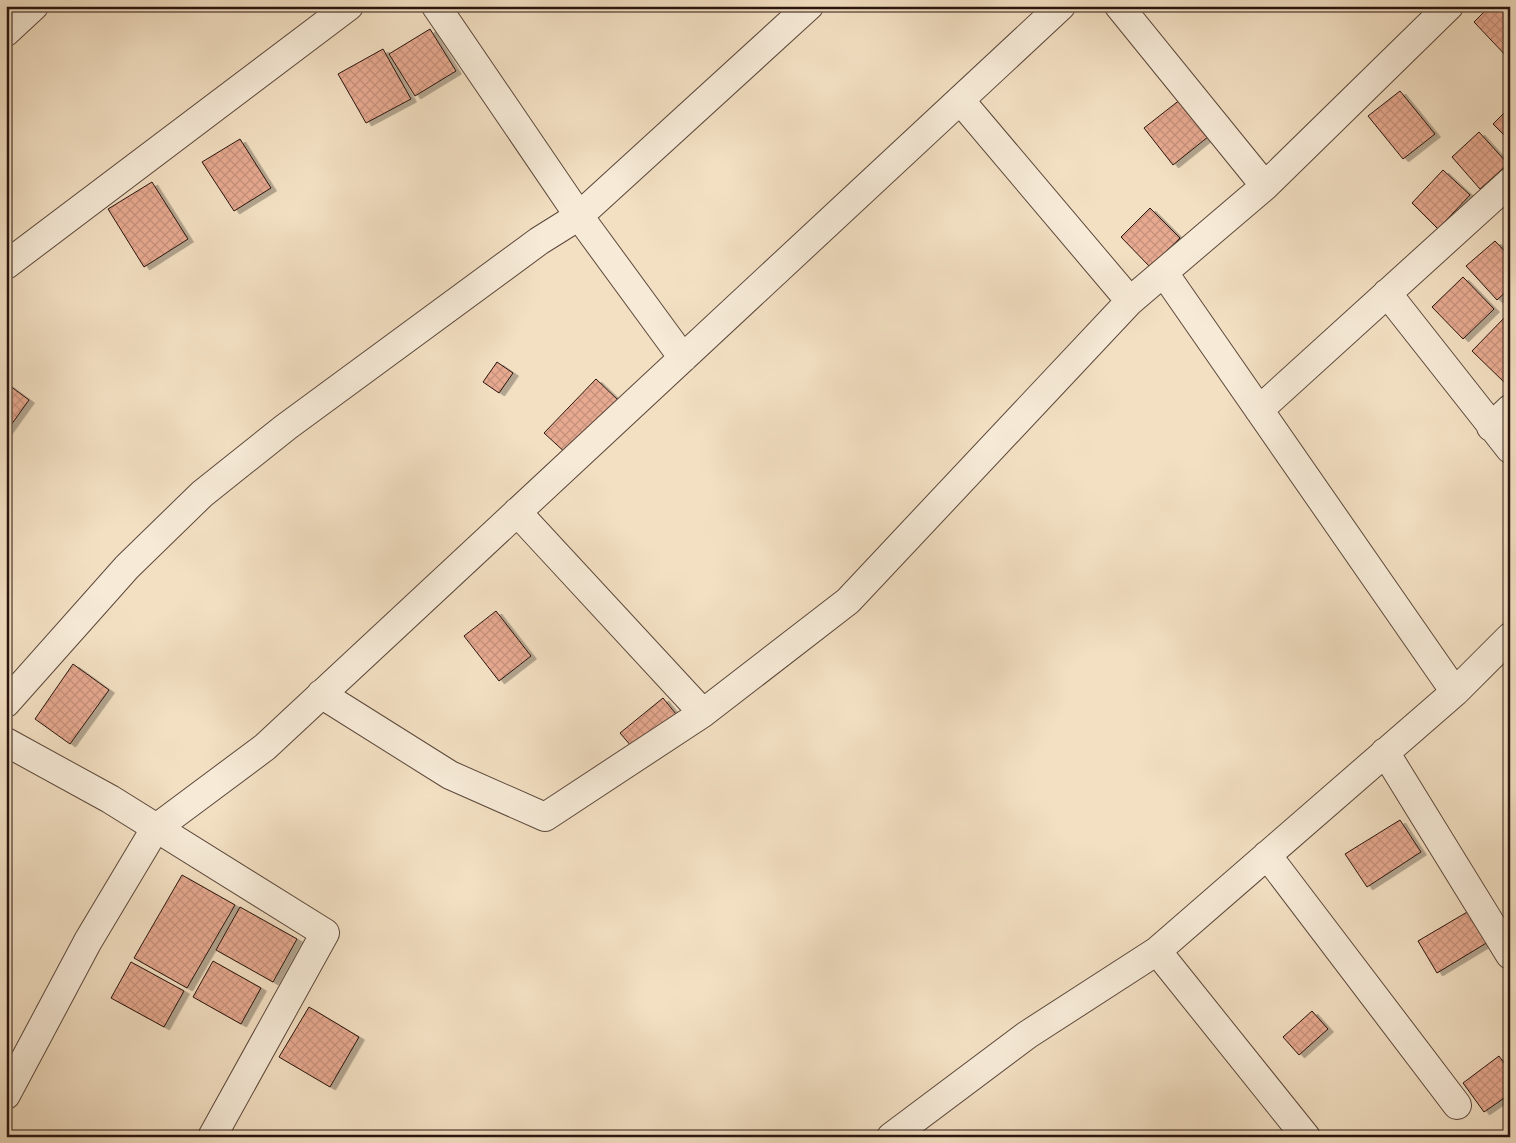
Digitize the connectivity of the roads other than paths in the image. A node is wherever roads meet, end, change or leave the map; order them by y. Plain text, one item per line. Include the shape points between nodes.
1 (34, 6) edge
2 (348, 6) edge
3 (436, 6) edge
4 (809, 6) edge
5 (1061, 6) edge
6 (1119, 6) edge
7 (1449, 6) edge
8 (6, 32) edge
9 (960, 100) junction
10 (1510, 182) edge
11 (1266, 186) junction
12 (579, 216) junction
13 (6, 265) edge
14 (1164, 272) junction
15 (1387, 293) junction
16 (1130, 301) junction
17 (683, 358) junction
18 (1259, 410) junction
19 (1500, 418) edge
20 (1510, 450) edge
21 (517, 512) junction
22 (1510, 637) edge
23 (1455, 692) junction
24 (320, 694) junction
25 (6, 703) edge
26 (703, 713) junction
27 (6, 742) edge
28 (1385, 752) junction
29 (155, 829) junction
30 (1267, 855) junction
31 (1157, 951) junction
32 (1510, 955) edge
33 (6, 1095) edge
34 (1457, 1105) dead end
35 (212, 1137) edge
36 (891, 1137) edge
37 (1306, 1137) edge

1 - 8 street
2 - 13 street
3 - 12 street
4 - 12 street
5 - 9 street
6 - 11 street
7 - 11 street
9 - 16 street
9 - 17 street
10 - 15 street
11 - 14 street
12 - 17 street
12 - 25 street via 539,241 202,494 127,567
14 - 16 street
14 - 18 street
15 - 18 street
15 - 19 street
16 - 26 street via 848,601
17 - 21 street
18 - 23 street
19 - 20 street
21 - 24 street
21 - 26 street
22 - 23 street
23 - 28 street
24 - 26 street via 450,775 545,817
24 - 29 street via 265,746
27 - 29 street via 110,799
28 - 30 street
28 - 32 street
29 - 33 street via 88,941
29 - 35 street via 325,933
30 - 31 street
30 - 34 street
31 - 36 street via 1027,1035
31 - 37 street

